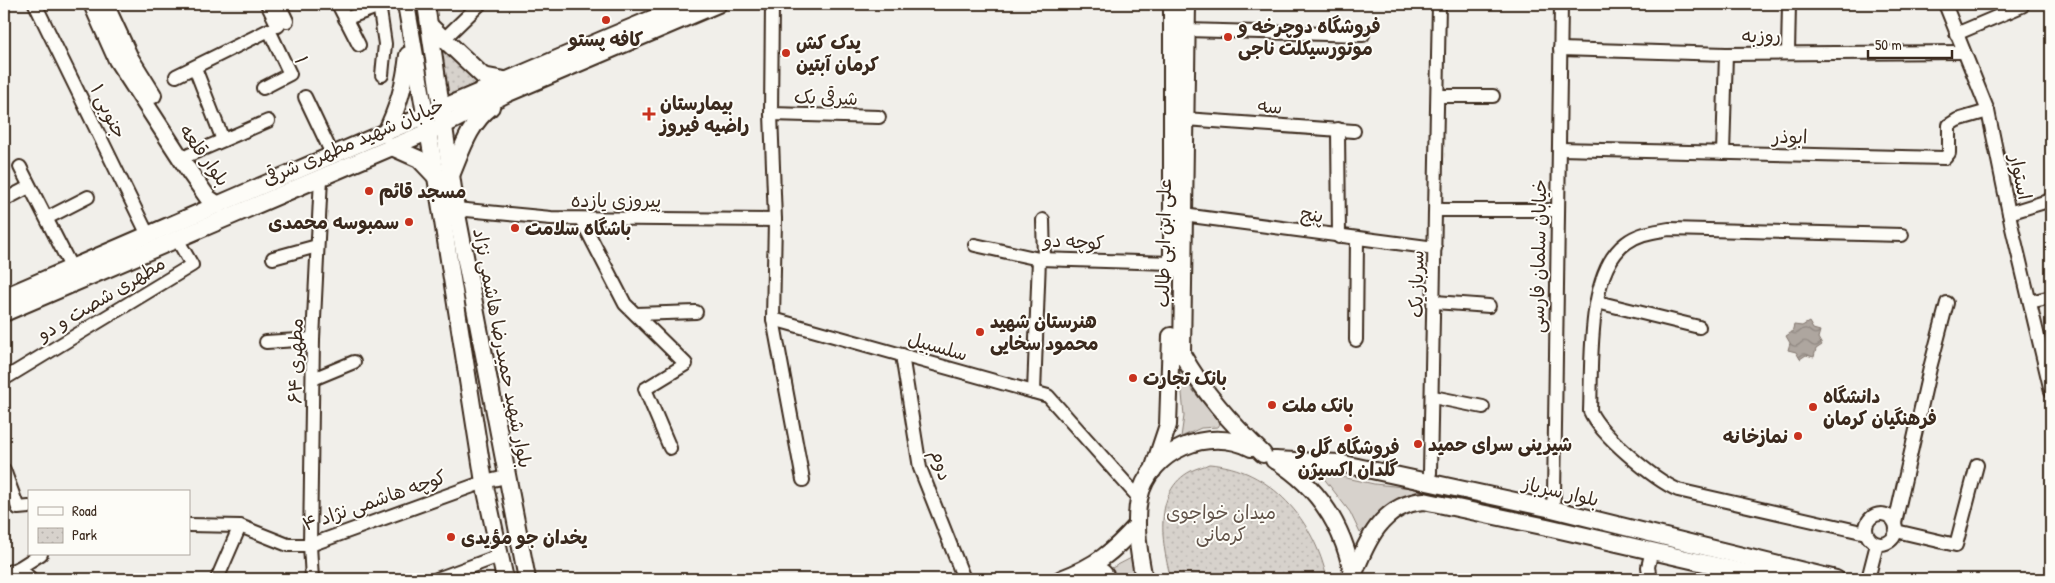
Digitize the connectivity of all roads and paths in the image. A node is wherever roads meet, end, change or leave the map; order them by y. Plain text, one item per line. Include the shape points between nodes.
1 (35, 4) edge
2 (92, 4) edge
3 (105, 4) edge
4 (267, 4) edge
5 (279, 4) edge
6 (338, 4) edge
7 (406, 4) edge
8 (480, 4) edge
9 (688, 4) edge
10 (718, 4) edge
11 (772, 4) edge
12 (1172, 4) edge
13 (1187, 4) edge
14 (1439, 4) edge
15 (1561, 4) edge
16 (1789, 4) edge
17 (1945, 4) edge
18 (380, 5) edge
19 (2022, 6) dead end
20 (428, 16) edge
21 (345, 19) junction
22 (278, 26) junction
23 (410, 29) junction
24 (1186, 30) junction
25 (1956, 34) junction
26 (1363, 35) dead end
27 (444, 40) junction
28 (359, 45) dead end
29 (1560, 49) junction
30 (1963, 52) junction
31 (1788, 53) junction
32 (1726, 54) junction
33 (195, 68) junction
34 (382, 75) dead end
35 (176, 76) dead end
36 (505, 87) junction
37 (263, 88) dead end
38 (1438, 96) junction
39 (1493, 96) dead end
40 (306, 97) dead end
41 (443, 107) junction
42 (1988, 111) junction
43 (771, 114) junction
44 (879, 117) dead end
45 (1184, 119) junction
46 (268, 121) dead end
47 (426, 124) junction
48 (446, 124) junction
49 (1338, 130) junction
50 (1354, 131) dead end
51 (223, 140) junction
52 (388, 140) junction
53 (1559, 149) junction
54 (1723, 153) junction
55 (189, 155) junction
56 (334, 156) junction
57 (20, 167) dead end
58 (444, 176) junction
59 (321, 178) junction
60 (29, 187) junction
61 (88, 197) dead end
62 (4, 200) edge
63 (2051, 200) edge
64 (218, 205) junction
65 (456, 209) junction
66 (1436, 210) junction
67 (1557, 210) junction
68 (2009, 213) junction
69 (1183, 215) junction
70 (47, 218) junction
71 (581, 219) junction
72 (775, 220) junction
73 (1043, 220) dead end
74 (148, 235) junction
75 (1902, 235) dead end
76 (1338, 237) junction
77 (177, 239) junction
78 (1357, 239) junction
79 (975, 245) dead end
80 (317, 246) junction
81 (1435, 248) junction
82 (273, 258) dead end
83 (1041, 259) junction
84 (68, 261) dead end
85 (1172, 263) junction
86 (4, 297) edge
87 (2051, 297) edge
88 (1435, 302) junction
89 (1597, 302) junction
90 (2030, 302) junction
91 (1948, 303) dead end
92 (1489, 306) dead end
93 (696, 312) dead end
94 (4, 313) edge
95 (636, 314) junction
96 (773, 319) junction
97 (1699, 327) dead end
98 (313, 339) junction
99 (1356, 340) dead end
100 (266, 342) dead end
101 (902, 355) junction
102 (354, 362) dead end
103 (4, 379) edge
104 (313, 379) junction
105 (2051, 391) edge
106 (1034, 392) junction
107 (1433, 398) junction
108 (1483, 407) dead end
109 (670, 448) dead end
110 (1268, 457) junction
111 (1977, 465) dead end
112 (4, 470) edge
113 (1152, 470) junction
114 (1430, 472) dead end
115 (506, 477) junction
116 (803, 480) dead end
117 (484, 482) junction
118 (1139, 498) junction
119 (28, 507) edge
120 (1552, 509) junction
121 (190, 525) edge
122 (240, 526) junction
123 (1138, 526) junction
124 (1895, 527) junction
125 (1866, 533) junction
126 (1877, 544) junction
127 (310, 545) junction
128 (1652, 550) junction
129 (38, 556) edge
130 (499, 556) junction
131 (19, 568) junction
132 (1087, 569) junction
133 (4, 574) edge
134 (1353, 578) edge
135 (31, 579) edge
136 (217, 579) edge
137 (312, 579) edge
138 (437, 579) edge
139 (505, 579) edge
140 (527, 579) edge
141 (964, 579) edge
142 (1061, 579) edge
143 (1107, 579) edge
144 (1144, 579) edge
145 (1650, 579) edge
146 (1774, 579) edge
147 (1836, 579) edge
148 (1868, 579) edge

1 - 74 street, ۱ جنوبی
2 - 64 main road, بلوار قلعه via 117,60 208,198
3 - 55 main road, بلوار قلعه via 130,58
4 - 22 street
5 - 22 street
6 - 21 street
7 - 23 main road
8 - 27 street
9 - 36 main road, خیابان شهید مطهری شرقی
10 - 36 main road, خیابان شهید مطهری شرقی
11 - 43 street
12 - 85 main road, علی ابن ابی طالب
13 - 24 main road, علی ابن ابی طالب
14 - 38 street, سرباز یک
15 - 29 street, خیابان سلمان فارسی
16 - 31 street
17 - 25 street, استوار
18 - 21 street
18 - 34 street via 385,44
19 - 25 street
20 - 23 main road
20 - 27 main road
20 - 41 main road, بلوار شهید حمیدرضا هاشمی نژاد
21 - 28 street
22 - 33 street
22 - 37 street, ۱ via 290,74
23 - 47 main road, بلوار شهید حمیدرضا هاشمی نژاد
23 - 52 main road via 406,75
24 - 26 street
24 - 45 main road, علی ابن ابی طالب
25 - 30 street, استوار
27 - 36 main road via 483,76
29 - 32 street, روزبه
29 - 53 street, خیابان سلمان فارسی
30 - 31 street, روزبه
30 - 42 street, استوار
31 - 32 street, روزبه
32 - 54 street
33 - 35 street
33 - 51 street
36 - 41 main road, خیابان شهید مطهری شرقی
36 - 48 main road, خیابان شهید مطهری شرقی
36 - 58 main road via 479,116
38 - 39 street
38 - 66 street, سرباز یک
40 - 56 street
41 - 47 main road, خیابان شهید مطهری شرقی
41 - 48 main road, بلوار شهید حمیدرضا هاشمی نژاد
42 - 54 street, ابوذر via 1949,125 1949,153 1945,158
42 - 68 street, استوار
43 - 44 street, شرقی یک
43 - 72 street
45 - 49 street, سه
45 - 69 main road, علی ابن ابی طالب
46 - 51 street
47 - 48 main road, خیابان شهید مطهری شرقی
47 - 52 main road, خیابان شهید مطهری شرقی
47 - 58 main road, بلوار شهید حمیدرضا هاشمی نژاد
48 - 58 main road, بلوار شهید حمیدرضا هاشمی نژاد
49 - 50 street, سه
49 - 76 street
51 - 55 street
52 - 56 main road, خیابان شهید مطهری شرقی
52 - 58 main road
52 - 59 main road, خیابان شهید مطهری شرقی
53 - 54 street, ابوذر
53 - 67 street, خیابان سلمان فارسی
55 - 64 main road, بلوار قلعه via 217,194
56 - 64 main road, خیابان شهید مطهری شرقی
57 - 60 street
58 - 65 main road, بلوار شهید حمیدرضا هاشمی نژاد
58 - 117 main road, بلوار شهید حمیدرضا هاشمی نژاد
59 - 77 main road, خیابان شهید مطهری شرقی
59 - 80 street, مطهری ۶۴
60 - 62 street
60 - 70 street
61 - 70 street
63 - 68 street
64 - 74 main road, خیابان شهید مطهری شرقی
65 - 71 street, پیروزی یازده
65 - 115 main road, بلوار شهید حمیدرضا هاشمی نژاد
66 - 67 street
66 - 81 street, سرباز یک
67 - 120 street, خیابان سلمان فارسی
68 - 90 street, استوار
69 - 76 street, پنج
69 - 110 main road, علی ابن ابی طالب via 1182,354 1225,417
70 - 84 street
71 - 72 street, پیروزی یازده
71 - 95 street via 625,304
72 - 96 street
73 - 83 street
74 - 86 main road, خیابان شهید مطهری شرقی
75 - 89 street via 1669,229 1642,233 1614,254 1604,274
76 - 78 street, پنج
77 - 94 main road, خیابان شهید مطهری شرقی
77 - 103 street, مطهری شصت و دو via 192,265
78 - 81 street, پنج
78 - 99 street
79 - 83 street, کوچه دو
80 - 82 street
80 - 98 street, مطهری ۶۴
81 - 88 street, سرباز یک
83 - 85 street, کوچه دو
83 - 106 street
85 - 113 main road, علی ابن ابی طالب via 1168,425
87 - 90 street
88 - 92 street
88 - 107 street, سرباز یک
89 - 97 street
89 - 125 street via 1590,410 1595,423 1643,466 1678,490
90 - 105 street, استوار
91 - 124 street via 1930,368
93 - 95 street
95 - 109 street via 686,364 646,387
96 - 101 street, سلسبیل
96 - 116 street
98 - 100 street
98 - 104 street, مطهری ۶۴
101 - 106 street, سلسبیل
101 - 141 street, دوم via 920,468
102 - 104 street
104 - 127 street, مطهری ۶۴
106 - 118 street, سلسبیل via 1048,396
107 - 108 street
107 - 114 street, سرباز یک
110 - 113 main road via 1237,440 1206,439 1176,449
110 - 120 main road, بلوار سرباز via 1339,463
110 - 134 main road via 1289,469 1312,489 1332,516 1347,546
111 - 124 street via 1956,545
112 - 119 street via 18,508
113 - 118 main road
115 - 117 street, کوچه هاشمی نژاد ۴
115 - 140 main road, بلوار شهید حمیدرضا هاشمی نژاد
117 - 127 street, کوچه هاشمی نژاد ۴
117 - 130 main road, بلوار شهید حمیدرضا هاشمی نژاد
118 - 123 main road
120 - 147 main road, بلوار سرباز
121 - 122 street, کوچه هاشمی نژاد ۴
122 - 127 street, کوچه هاشمی نژاد ۴ via 288,545
122 - 136 street
123 - 132 main road via 1113,552
123 - 144 main road
124 - 125 street via 1885,515 1876,515 1867,524
124 - 126 street via 1892,540
125 - 126 street
126 - 148 street
127 - 137 street, مطهری ۶۴
128 - 134 main road, بلوار سرباز via 1419,501 1381,521 1365,545
128 - 145 street via 1648,567
128 - 146 main road, بلوار سرباز
129 - 131 street
130 - 138 street
130 - 139 main road, بلوار شهید حمیدرضا هاشمی نژاد
131 - 133 street
131 - 135 street
132 - 142 main road
132 - 143 main road via 1102,571

